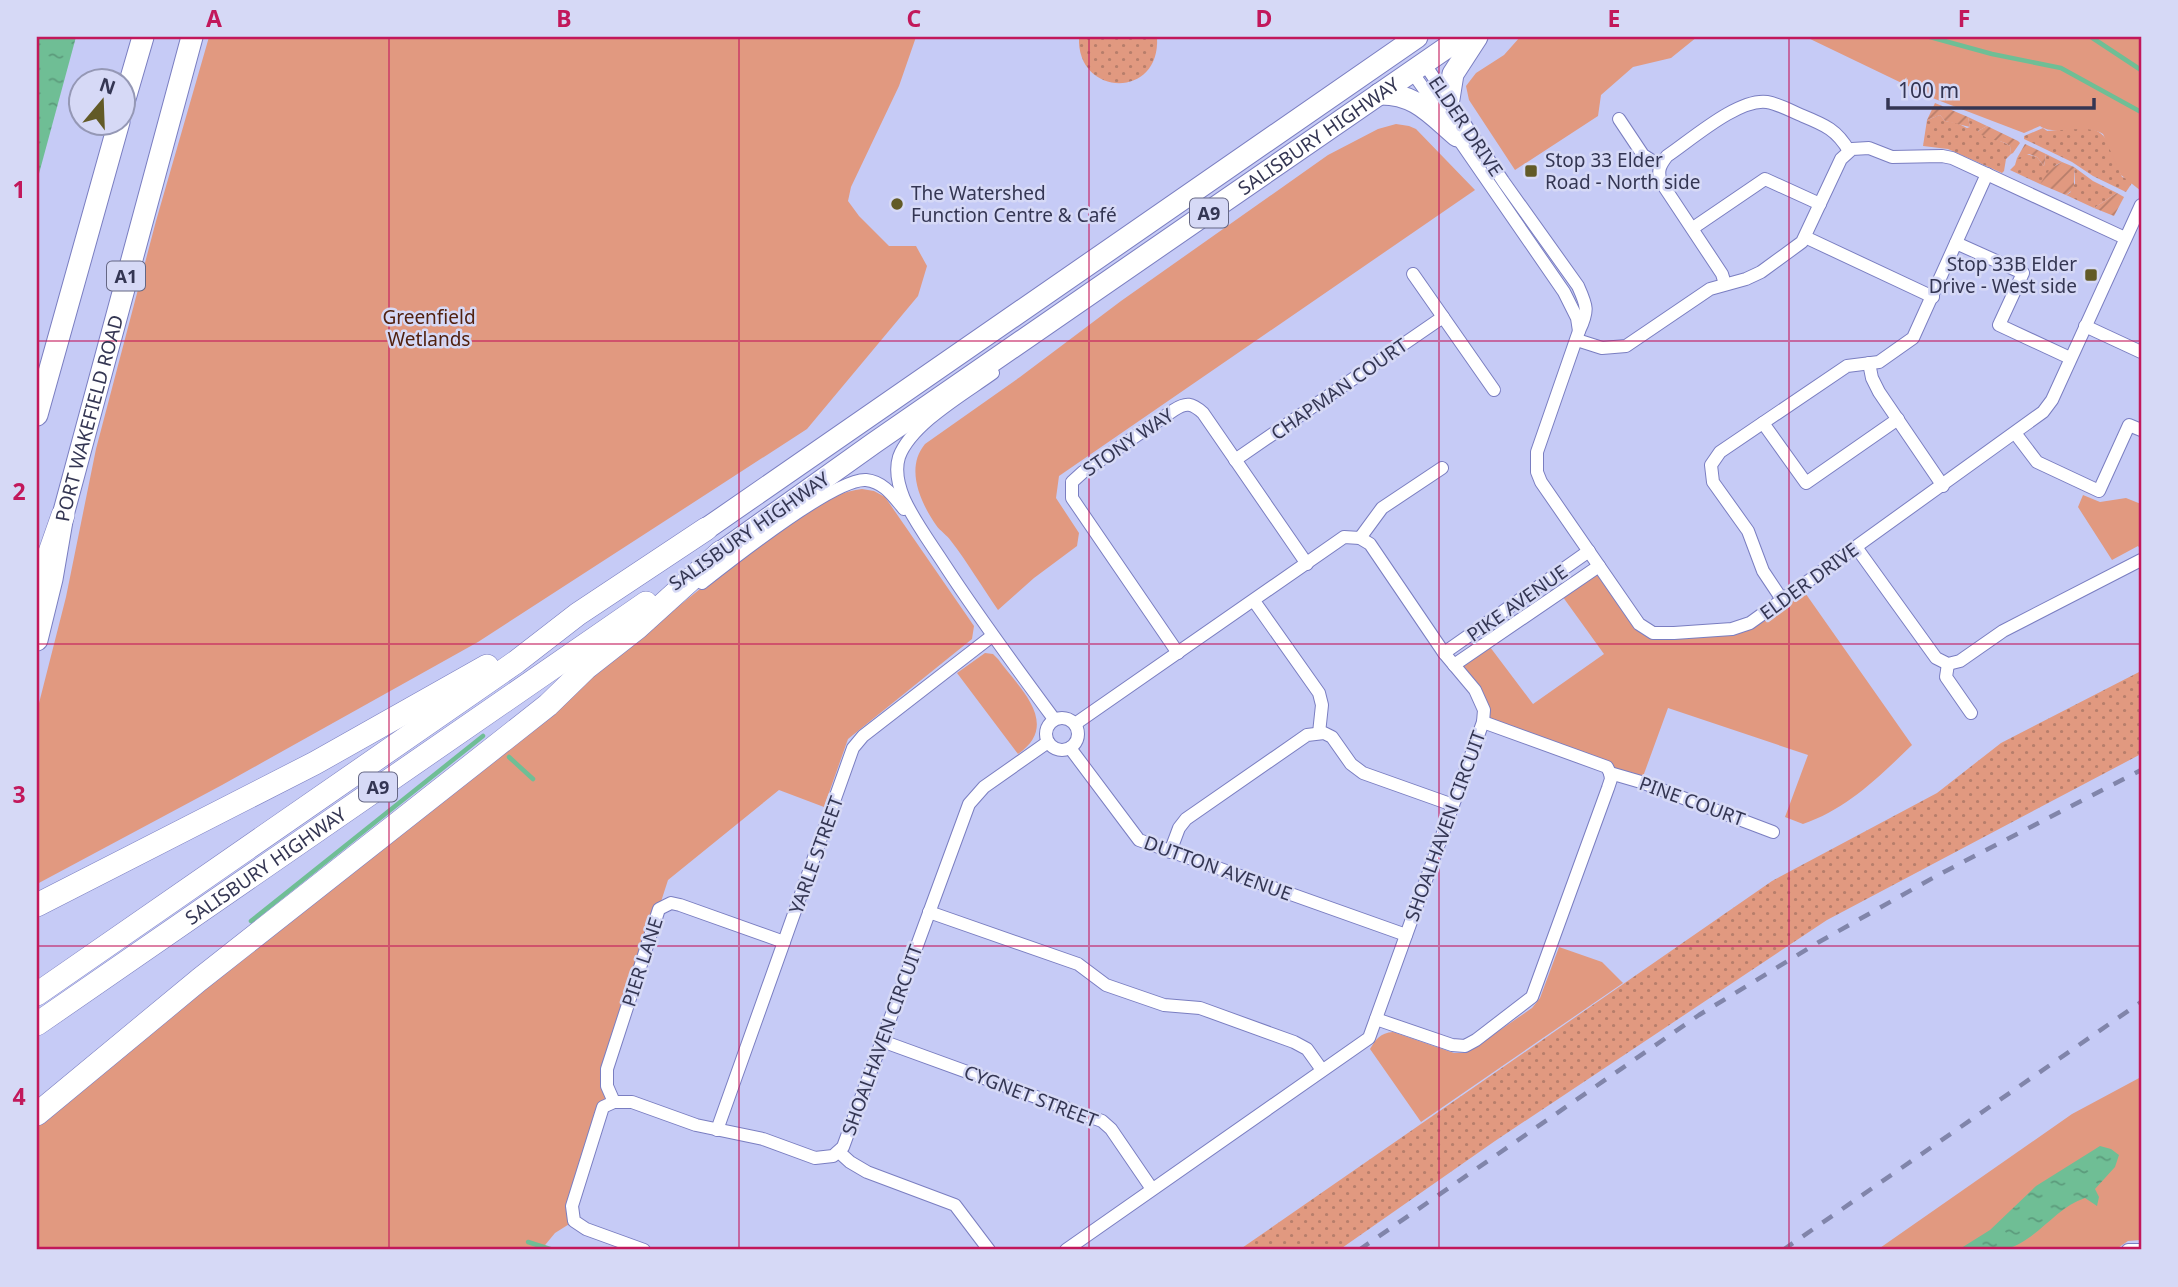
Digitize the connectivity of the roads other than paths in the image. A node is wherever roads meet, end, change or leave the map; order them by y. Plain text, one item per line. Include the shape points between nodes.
1 (143, 37) edge
2 (192, 37) edge
3 (1462, 37) edge
4 (1477, 37) edge
5 (1409, 43) edge
6 (134, 66) edge
7 (1418, 67) junction
8 (1379, 94) junction
9 (1449, 99) junction
10 (1619, 119) dead end
11 (114, 136) edge
12 (1457, 136) junction
13 (1849, 151) junction
14 (1660, 166) junction
15 (1987, 174) junction
16 (1820, 204) junction
17 (2141, 205) edge
18 (1693, 228) junction
19 (1805, 237) junction
20 (2125, 238) junction
21 (1956, 243) junction
22 (1413, 274) dead end
23 (1725, 284) junction
24 (1933, 297) junction
25 (1025, 309) junction
26 (1443, 317) junction
27 (2085, 326) junction
28 (1038, 331) junction
29 (1578, 336) junction
30 (2141, 352) edge
31 (2070, 358) junction
32 (1869, 363) junction
33 (1494, 390) dead end
34 (37, 415) edge
35 (1898, 419) junction
36 (1763, 423) junction
37 (2141, 430) edge
38 (2015, 433) junction
39 (1235, 460) junction
40 (1441, 468) dead end
41 (1943, 486) junction
42 (63, 515) junction
43 (918, 523) junction
44 (706, 528) joint
45 (1360, 538) junction
46 (1856, 547) junction
47 (1589, 551) junction
48 (721, 552) junction
49 (2141, 560) edge
50 (1307, 564) junction
51 (1599, 566) junction
52 (37, 589) edge
53 (1254, 601) junction
54 (1783, 601) junction
55 (578, 614) junction
56 (992, 636) junction
57 (37, 640) edge
58 (1178, 653) junction
59 (1444, 653) junction
60 (1948, 664) junction
61 (1454, 665) junction
62 (548, 705) junction
63 (1971, 713) dead end
64 (1054, 719) junction
65 (1483, 722) junction
66 (1076, 724) junction
67 (1319, 733) junction
68 (1048, 742) junction
69 (1070, 748) junction
70 (1610, 773) junction
71 (1453, 805) junction
72 (1773, 832) dead end
73 (1170, 852) junction
74 (37, 905) edge
75 (929, 912) junction
76 (1406, 935) junction
77 (784, 942) junction
78 (37, 994) edge
79 (1376, 1019) junction
80 (37, 1024) edge
81 (882, 1041) junction
82 (1322, 1070) junction
83 (614, 1102) junction
84 (37, 1114) edge
85 (717, 1130) junction
86 (839, 1152) junction
87 (1152, 1189) junction
88 (612, 1245) edge
89 (644, 1250) edge
90 (989, 1250) edge
91 (1066, 1250) edge
92 (2128, 1250) edge
93 (2141, 1250) edge

1 - 6 highway
2 - 42 highway, PORT WAKEFIELD ROAD / A1
3 - 7 highway, SALISBURY HIGHWAY / A9
4 - 9 highway via 1453,74
5 - 7 highway
5 - 25 highway, SALISBURY HIGHWAY / A9
7 - 8 highway, SALISBURY HIGHWAY / A9
7 - 9 street, ELDER DRIVE
7 - 12 street, ELDER DRIVE
8 - 12 highway via 1413,100
8 - 28 highway, SALISBURY HIGHWAY / A9
9 - 29 street, ELDER DRIVE via 1578,286 1587,315
10 - 14 street via 1643,155
11 - 34 highway, A1
12 - 29 street, ELDER DRIVE via 1564,292 1577,318
13 - 14 street via 1829,128 1775,104 1757,102 1736,109 1667,156
13 - 15 street via 1862,147 1892,157 1947,157
13 - 16 street
14 - 18 street via 1661,182
15 - 20 street
15 - 21 street
16 - 18 street via 1765,179
16 - 19 street
17 - 20 street, ELDER DRIVE
18 - 23 street
19 - 23 street via 1761,272
19 - 24 street
20 - 27 street, ELDER DRIVE
21 - 24 street
21 - 31 street via 2023,273 1999,325
22 - 26 street
23 - 29 street via 1710,289 1626,346 1599,347
24 - 32 street via 1913,338 1884,359
25 - 28 highway
25 - 44 highway, SALISBURY HIGHWAY / A9
26 - 33 street
26 - 39 street, CHAPMAN COURT
27 - 30 street
27 - 31 street, ELDER DRIVE
28 - 43 street via 1012,359 908,439 898,463 899,480
28 - 48 highway, SALISBURY HIGHWAY / A9
29 - 47 street, ELDER DRIVE via 1536,462 1541,482
31 - 38 street, ELDER DRIVE via 2052,400
32 - 35 street via 1879,392
32 - 36 street via 1847,366
35 - 36 street via 1806,483
35 - 41 street
36 - 54 street via 1720,452 1710,474 1748,531 1763,571
37 - 38 street via 2129,425 2099,491 2037,462
38 - 41 street, ELDER DRIVE
39 - 50 street, STONY WAY
39 - 58 street, STONY WAY via 1203,413 1186,404 1083,472 1070,487 1075,504
40 - 45 street via 1382,509
41 - 46 street, ELDER DRIVE
42 - 52 highway
42 - 57 highway, PORT WAKEFIELD ROAD / A1
43 - 56 street
43 - 62 street via 880,484 855,481 838,489 723,567
44 - 55 highway, SALISBURY HIGHWAY / A9
45 - 50 street via 1345,537
45 - 59 street, SHOALHAVEN CIRCUIT via 1370,544
46 - 54 street, ELDER DRIVE
46 - 60 street via 1936,658
47 - 51 street, ELDER DRIVE
47 - 59 street, PIKE AVENUE
48 - 62 highway
48 - 80 highway, SALISBURY HIGHWAY / A9
49 - 60 street
50 - 53 street
51 - 54 street, ELDER DRIVE via 1639,624 1653,633 1732,629
51 - 61 street, PIKE AVENUE
53 - 58 street
53 - 67 street via 1319,693
55 - 74 highway via 315,763
55 - 78 highway, SALISBURY HIGHWAY / A9 via 516,662
56 - 64 street
56 - 77 street, YARLE STREET via 853,748
58 - 66 street
59 - 61 street, SHOALHAVEN CIRCUIT
60 - 63 street via 1946,677
61 - 65 street, SHOALHAVEN CIRCUIT via 1475,690 1484,710
62 - 84 highway
64 - 66 street via 1065,717
64 - 68 street via 1047,727
65 - 70 street, PINE COURT via 1607,767
65 - 71 street, SHOALHAVEN CIRCUIT
66 - 69 street via 1079,735
67 - 71 street via 1332,737 1357,769
67 - 73 street via 1307,735 1186,819
68 - 69 street via 1055,749
68 - 75 street, SHOALHAVEN CIRCUIT via 973,798
69 - 73 street, DUTTON AVENUE via 1139,840
70 - 72 street, PINE COURT
70 - 79 street via 1538,985 1526,1004 1465,1045 1452,1045
71 - 76 street, SHOALHAVEN CIRCUIT
73 - 76 street, DUTTON AVENUE
75 - 81 street, SHOALHAVEN CIRCUIT
75 - 82 street via 1077,964 1118,989 1164,1005 1200,1008 1294,1042 1307,1049
76 - 79 street, SHOALHAVEN CIRCUIT
77 - 83 street, PIER LANE via 680,905 671,903 659,909 607,1069 607,1086
77 - 85 street, YARLE STREET
79 - 82 street, SHOALHAVEN CIRCUIT via 1369,1038
81 - 86 street, SHOALHAVEN CIRCUIT
81 - 87 street, CYGNET STREET via 1102,1121
82 - 87 street, SHOALHAVEN CIRCUIT
83 - 85 street, SHOALHAVEN CIRCUIT via 632,1102
83 - 88 street via 603,1107 572,1206 574,1221
85 - 86 street, SHOALHAVEN CIRCUIT via 763,1139 814,1158 825,1159
86 - 90 street via 867,1172 955,1205
87 - 91 street, SHOALHAVEN CIRCUIT
88 - 89 street
92 - 93 street

